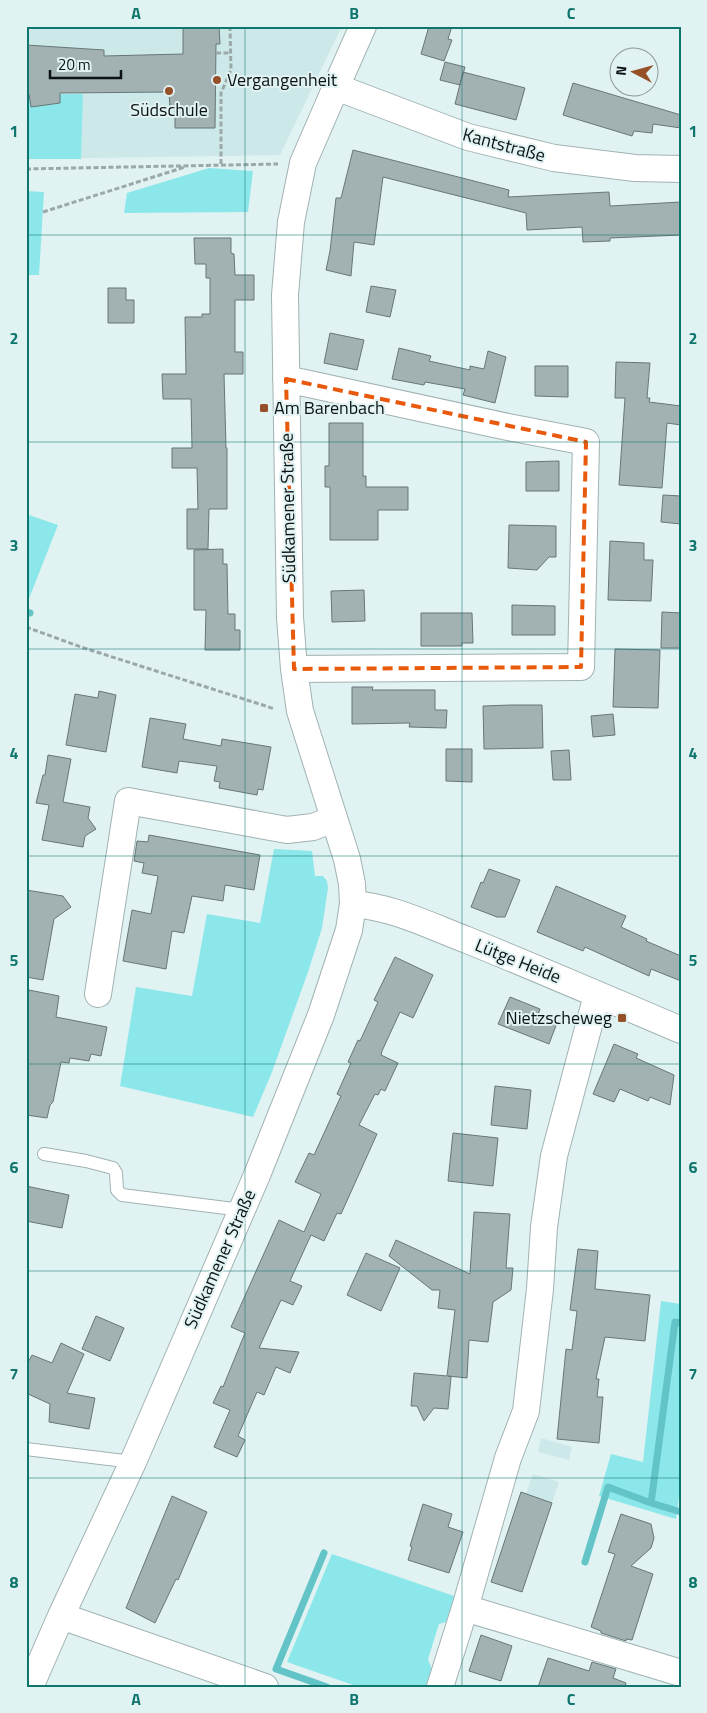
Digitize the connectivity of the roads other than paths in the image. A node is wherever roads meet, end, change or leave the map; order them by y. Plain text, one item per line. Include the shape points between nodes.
1 (363, 26) edge
2 (336, 87) junction
3 (681, 169) edge
4 (286, 379) junction
5 (294, 669) junction
6 (334, 819) junction
7 (352, 904) junction
8 (98, 994) dead end
9 (598, 995) junction
10 (681, 1030) edge
11 (44, 1154) dead end
12 (242, 1210) junction
13 (26, 1450) edge
14 (133, 1462) junction
15 (464, 1608) junction
16 (61, 1616) junction
17 (681, 1673) edge
18 (30, 1687) edge
19 (265, 1687) edge
20 (440, 1687) edge

1 - 2 street, Südkamener Straße
2 - 3 street, Kantstraße via 468,137 554,158 635,168
2 - 4 street, Südkamener Straße via 303,163 291,222 285,295
4 - 5 street, Südkamener Straße via 290,618
4 - 5 street via 586,442 581,668
5 - 6 street, Südkamener Straße via 300,712
6 - 7 street, Südkamener Straße via 347,859
6 - 8 street via 313,827 287,830 128,801
7 - 9 street, Lütge Heide via 372,905 396,912
7 - 12 street, Südkamener Straße via 349,930 321,1016
9 - 10 street, Lütge Heide
9 - 15 street via 554,1156 526,1411 508,1458
11 - 12 lane via 113,1168 117,1190 122,1195
12 - 14 street, Südkamener Straße
13 - 14 lane
14 - 16 street, Südkamener Straße
15 - 17 street
15 - 20 street
16 - 18 street, Südkamener Straße
16 - 19 street

